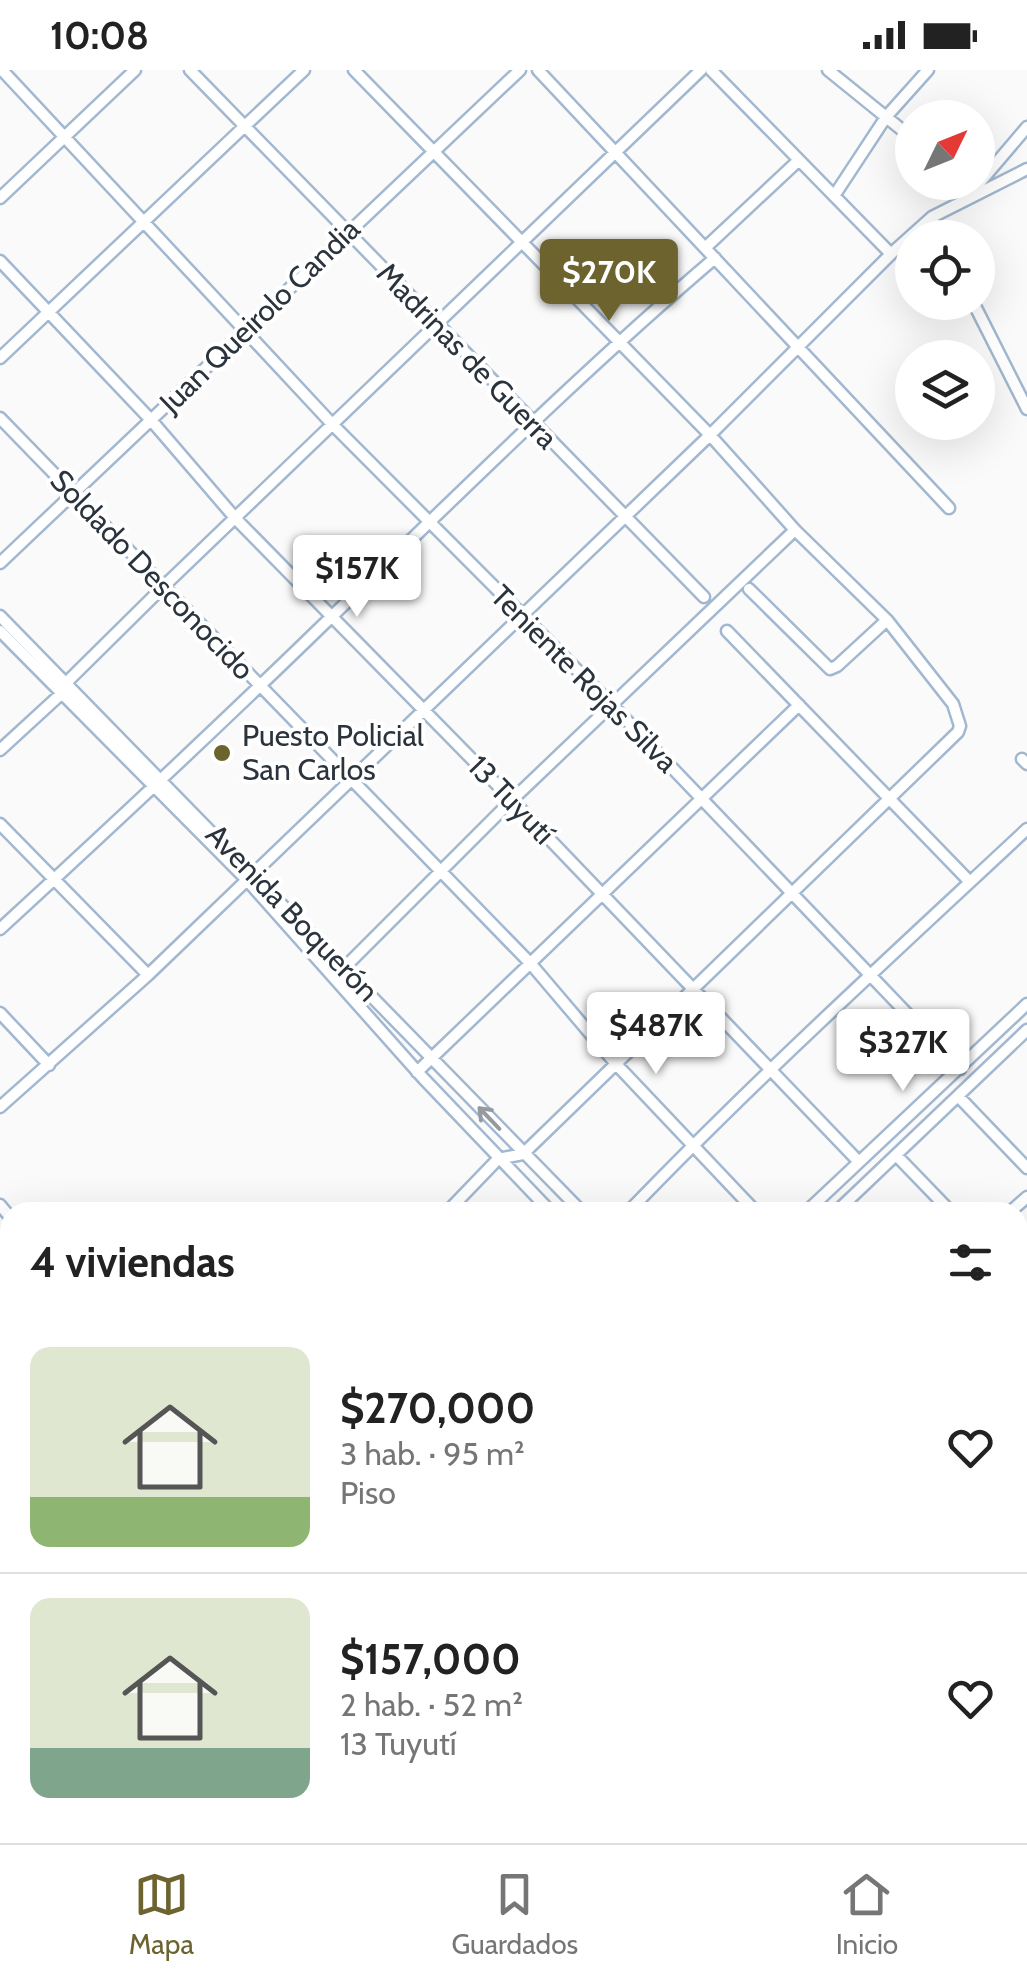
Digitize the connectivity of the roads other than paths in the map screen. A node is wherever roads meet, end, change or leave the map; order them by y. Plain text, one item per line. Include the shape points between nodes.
1 (2, 70) edge
2 (135, 70) edge
3 (190, 70) edge
4 (304, 70) edge
5 (354, 70) edge
6 (520, 70) edge
7 (538, 70) edge
8 (702, 70) edge
9 (711, 70) edge
10 (828, 70) edge
11 (928, 70) edge
12 (886, 118) junction
13 (895, 125) edge
14 (246, 127) junction
15 (1027, 127) edge
16 (65, 137) junction
17 (434, 151) junction
18 (617, 154) junction
19 (799, 160) junction
20 (995, 164) edge
21 (1027, 169) edge
22 (995, 180) edge
23 (834, 196) junction
24 (0, 198) edge
25 (957, 200) edge
26 (932, 218) joint
27 (146, 223) junction
28 (348, 232) junction
29 (522, 244) junction
30 (705, 248) junction
31 (890, 254) junction
32 (714, 258) junction
33 (0, 261) edge
34 (50, 313) junction
35 (981, 320) edge
36 (436, 324) junction
37 (244, 332) junction
38 (618, 343) junction
39 (798, 347) junction
40 (0, 358) edge
41 (1027, 410) edge
42 (0, 418) edge
43 (151, 420) junction
44 (533, 424) junction
45 (333, 425) junction
46 (710, 436) junction
47 (72, 494) junction
48 (949, 508) dead end
49 (624, 517) junction
50 (236, 519) junction
51 (427, 521) junction
52 (795, 530) junction
53 (0, 563) edge
54 (163, 586) junction
55 (749, 590) dead end
56 (704, 597) dead end
57 (522, 615) junction
58 (0, 616) edge
59 (330, 618) junction
60 (887, 620) junction
61 (726, 631) dead end
62 (0, 632) edge
63 (260, 686) junction
64 (64, 689) junction
65 (799, 705) junction
66 (612, 706) junction
67 (422, 709) junction
68 (0, 750) edge
69 (351, 778) junction
70 (157, 782) junction
71 (512, 800) junction
72 (703, 800) junction
73 (890, 800) junction
74 (0, 824) edge
75 (1027, 829) edge
76 (441, 870) junction
77 (251, 877) junction
78 (55, 879) junction
79 (970, 882) junction
80 (602, 894) junction
81 (792, 894) junction
82 (0, 929) edge
83 (531, 964) junction
84 (345, 967) junction
85 (870, 974) junction
86 (148, 975) junction
87 (334, 980) junction
88 (693, 989) junction
89 (1027, 1004) edge
90 (0, 1013) edge
91 (1027, 1030) edge
92 (432, 1059) junction
93 (616, 1064) junction
94 (50, 1066) junction
95 (960, 1069) junction
96 (772, 1070) junction
97 (418, 1072) junction
98 (958, 1096) junction
99 (0, 1107) edge
100 (693, 1146) junction
101 (523, 1154) junction
102 (896, 1155) junction
103 (498, 1159) junction
104 (859, 1162) junction
105 (1027, 1168) edge
106 (819, 1200) joint
107 (457, 1202) edge
108 (541, 1202) edge
109 (572, 1202) edge
110 (638, 1202) edge
111 (746, 1202) edge
112 (821, 1202) edge
113 (844, 1202) edge
114 (941, 1202) edge

1 - 16 street, Teniente Rojas Silva
2 - 16 street
3 - 14 street, Madrinas de Guerra
4 - 14 street
5 - 17 street
6 - 17 street, Juan Queirolo Candia
7 - 18 street
8 - 18 street
9 - 19 street
10 - 12 street
11 - 12 street
12 - 13 street
12 - 23 street
14 - 27 street
14 - 28 street, Madrinas de Guerra
15 - 20 street
16 - 24 street
16 - 27 street, Teniente Rojas Silva
17 - 28 street, Juan Queirolo Candia
17 - 29 street
18 - 29 street
18 - 30 street
19 - 23 street
19 - 30 street
21 - 22 street
23 - 31 street
25 - 26 street
26 - 31 street
27 - 34 street
27 - 37 street, Teniente Rojas Silva
28 - 36 street, Madrinas de Guerra
28 - 37 street, Juan Queirolo Candia
29 - 36 street
29 - 38 street
30 - 32 street
31 - 39 street
32 - 38 street
32 - 39 street
33 - 34 street, 13 Tuyutí
34 - 40 street
34 - 43 street, 13 Tuyutí
35 - 41 street
36 - 44 street, Madrinas de Guerra
36 - 45 street
37 - 43 street, Juan Queirolo Candia
37 - 45 street, Teniente Rojas Silva
38 - 44 street
38 - 46 street
39 - 46 street
39 - 48 street
42 - 47 street, Soldado Desconocido
43 - 47 street, Juan Queirolo Candia
43 - 50 street, 13 Tuyutí
44 - 49 street, Madrinas de Guerra
44 - 51 street
45 - 50 street
45 - 51 street, Teniente Rojas Silva
46 - 49 street
46 - 52 street
47 - 53 street, Juan Queirolo Candia
47 - 54 street, Soldado Desconocido
49 - 56 street, Madrinas de Guerra
49 - 57 street
50 - 54 street
50 - 59 street, 13 Tuyutí
51 - 57 street, Teniente Rojas Silva
51 - 59 street
52 - 60 street
52 - 66 street
54 - 63 street, Soldado Desconocido
54 - 64 street
55 - 60 street via 830,668
57 - 66 street, Teniente Rojas Silva
57 - 67 street
58 - 64 street, Avenida Boquerón
59 - 63 street
59 - 67 street, 13 Tuyutí
60 - 73 street via 953,704 960,726
61 - 65 street
62 - 64 street, Avenida Boquerón
63 - 69 street, Soldado Desconocido
63 - 70 street
64 - 68 street
64 - 70 street, Avenida Boquerón
65 - 72 street
65 - 73 street
66 - 71 street
66 - 72 street, Teniente Rojas Silva
67 - 69 street
67 - 71 street, 13 Tuyutí
69 - 76 street, Soldado Desconocido
69 - 77 street
70 - 77 street, Avenida Boquerón
70 - 78 street
71 - 76 street
71 - 80 street, 13 Tuyutí
72 - 80 street
72 - 81 street, Teniente Rojas Silva
73 - 79 street
73 - 81 street
74 - 78 street
75 - 79 street
76 - 83 street, Soldado Desconocido
76 - 84 street
77 - 84 street, Avenida Boquerón
77 - 86 street
77 - 87 street, Avenida Boquerón
78 - 82 street
78 - 86 street
79 - 85 street
80 - 83 street
80 - 88 street, 13 Tuyutí
81 - 85 street, Teniente Rojas Silva
81 - 88 street
83 - 92 street
83 - 93 street, Soldado Desconocido
84 - 87 street
84 - 92 street, Avenida Boquerón
85 - 95 street, Teniente Rojas Silva
85 - 96 street
86 - 94 street
87 - 97 street, Avenida Boquerón
88 - 93 street
88 - 96 street, 13 Tuyutí
89 - 95 street
90 - 94 street
91 - 98 street
92 - 97 street
101 -> 92 street, Avenida Boquerón
93 - 100 street, Soldado Desconocido
93 - 101 street
94 - 99 street
95 - 104 street
96 - 100 street
96 - 104 street, 13 Tuyutí
97 - 103 street, Avenida Boquerón
98 - 102 street
98 - 105 street
100 - 110 street
100 - 111 street, Soldado Desconocido
101 - 103 street
101 - 109 street, Avenida Boquerón
102 - 113 street
102 - 114 street
103 - 107 street
103 - 108 street, Avenida Boquerón
104 - 106 street
106 - 112 street

